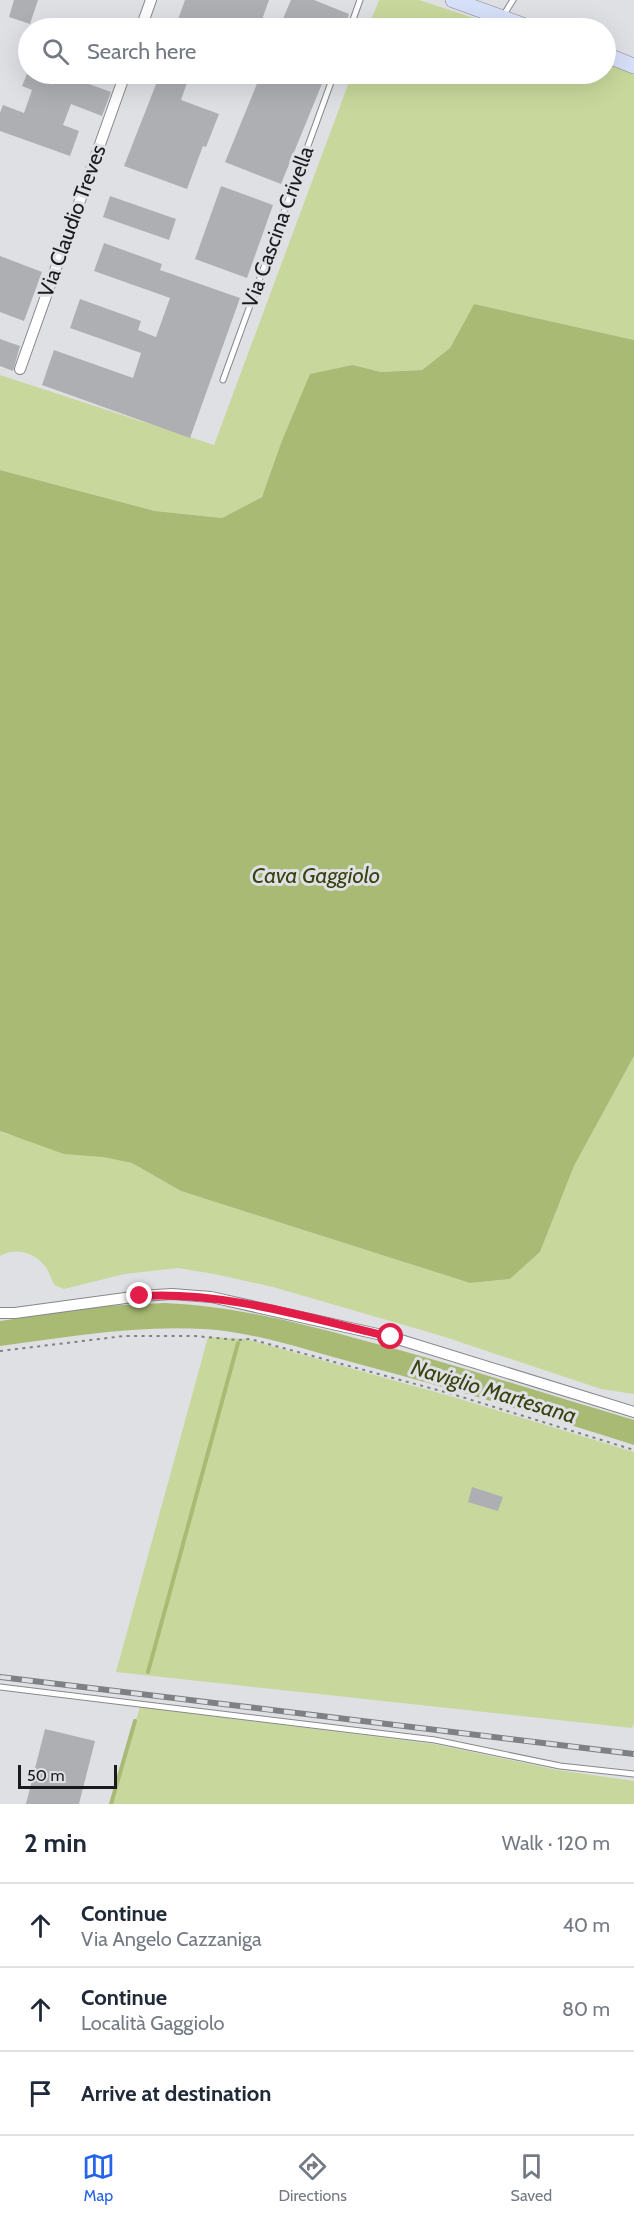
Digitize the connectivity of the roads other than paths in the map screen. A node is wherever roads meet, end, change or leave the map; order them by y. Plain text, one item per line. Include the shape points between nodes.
1 (152, 0) edge
2 (360, 0) edge
3 (453, 0) edge
4 (513, 0) edge
5 (145, 18) edge
6 (354, 18) edge
7 (502, 18) joint
8 (616, 59) edge
9 (634, 66) edge
10 (121, 84) edge
11 (330, 84) edge
12 (20, 369) dead end
13 (223, 380) dead end
14 (0, 1313) edge
15 (634, 1412) edge
16 (0, 1687) edge
17 (634, 1774) edge

1 - 5 street
2 - 6 lane
3 - 7 street
4 - 7 lane
8 - 9 street
10 - 12 street, Via Claudio Treves
11 - 13 lane, Via Cascina Crivella
14 - 15 street via 140,1296 211,1297 391,1337
16 - 17 lane via 435,1740 560,1766

